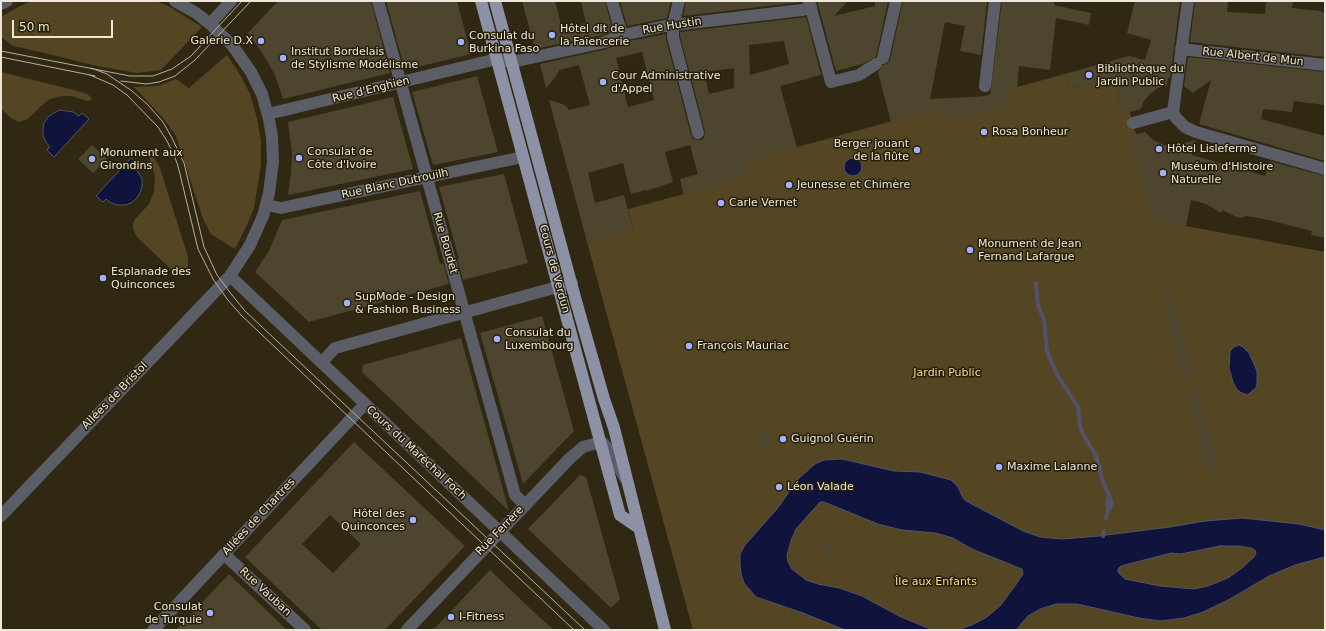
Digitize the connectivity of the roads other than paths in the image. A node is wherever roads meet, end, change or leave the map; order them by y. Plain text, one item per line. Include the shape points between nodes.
1 (7, 1) edge
2 (175, 1) edge
3 (232, 1) edge
4 (378, 1) edge
5 (481, 1) edge
6 (494, 1) edge
7 (612, 1) edge
8 (679, 1) edge
9 (896, 1) edge
10 (995, 1) edge
11 (1188, 1) edge
12 (1, 4) edge
13 (810, 4) edge
14 (210, 24) junction
15 (673, 25) junction
16 (622, 35) junction
17 (1181, 49) junction
18 (497, 59) junction
19 (512, 62) junction
20 (1325, 65) edge
21 (401, 82) junction
22 (986, 86) dead end
23 (1173, 112) junction
24 (268, 114) junction
25 (1133, 123) dead end
26 (698, 133) dead end
27 (523, 157) junction
28 (1325, 169) edge
29 (427, 178) junction
30 (267, 205) junction
31 (230, 276) junction
32 (572, 283) junction
33 (559, 286) junction
34 (464, 313) junction
35 (322, 362) junction
36 (365, 404) junction
37 (601, 442) junction
38 (628, 484) junction
39 (525, 505) junction
40 (1, 516) edge
41 (639, 528) junction
42 (500, 532) junction
43 (224, 554) junction
44 (153, 630) edge
45 (305, 630) edge
46 (407, 630) edge
47 (604, 630) edge
48 (664, 630) edge

1 - 12 street
2 - 14 street, Allées de Bristol
3 - 14 street
4 - 21 street, Rue Boudet
5 - 18 main road, Cours de Verdun
6 - 19 main road, Cours de Verdun
7 - 16 street
8 - 15 street
9 - 13 street via 880,61 858,75 831,82
10 - 22 street
11 - 17 street
13 - 15 street, Rue Hustin via 802,10
14 - 24 street, Allées de Bristol via 232,45 251,72
15 - 16 street, Rue Hustin
15 - 26 street via 673,37
16 - 19 street, Rue Hustin via 605,42
17 - 20 street, Rue Albert de Mun
17 - 23 street
18 - 19 street
18 - 21 street, Rue d'Enghien
18 - 27 main road, Cours de Verdun
19 - 32 main road, Cours de Verdun
21 - 24 street, Rue d'Enghien
21 - 29 street, Rue Boudet
23 - 25 street
23 - 28 street via 1184,127 1196,132
24 - 30 street, Allées de Bristol via 273,162
27 - 29 street, Rue Blanc Dutrouilh
27 - 33 main road, Cours de Verdun
29 - 30 street, Rue Blanc Dutrouilh via 281,208
29 - 34 street, Rue Boudet
30 - 31 street, Allées de Bristol via 250,245
31 - 35 street, Cours du Maréchal Foch
31 - 40 street, Allées de Bristol
32 - 33 street
32 - 38 main road, Cours de Verdun
33 - 34 street
33 - 37 main road, Cours de Verdun
34 - 35 street via 335,348
34 - 39 street, Rue Boudet via 515,495
35 - 36 street, Cours du Maréchal Foch
36 - 42 street, Cours du Maréchal Foch
36 - 43 street, Allées de Chartres
37 - 38 street via 609,450
37 - 39 street, Rue Ferrère via 583,447
37 - 41 main road, Cours de Verdun via 620,515
38 - 41 main road, Cours de Verdun
39 - 42 street, Rue Ferrère
41 - 48 main road, Cours de Verdun
42 - 46 street, Rue Ferrère
42 - 47 street, Cours du Maréchal Foch
43 - 44 street, Allées de Chartres
43 - 45 street, Rue Vauban

